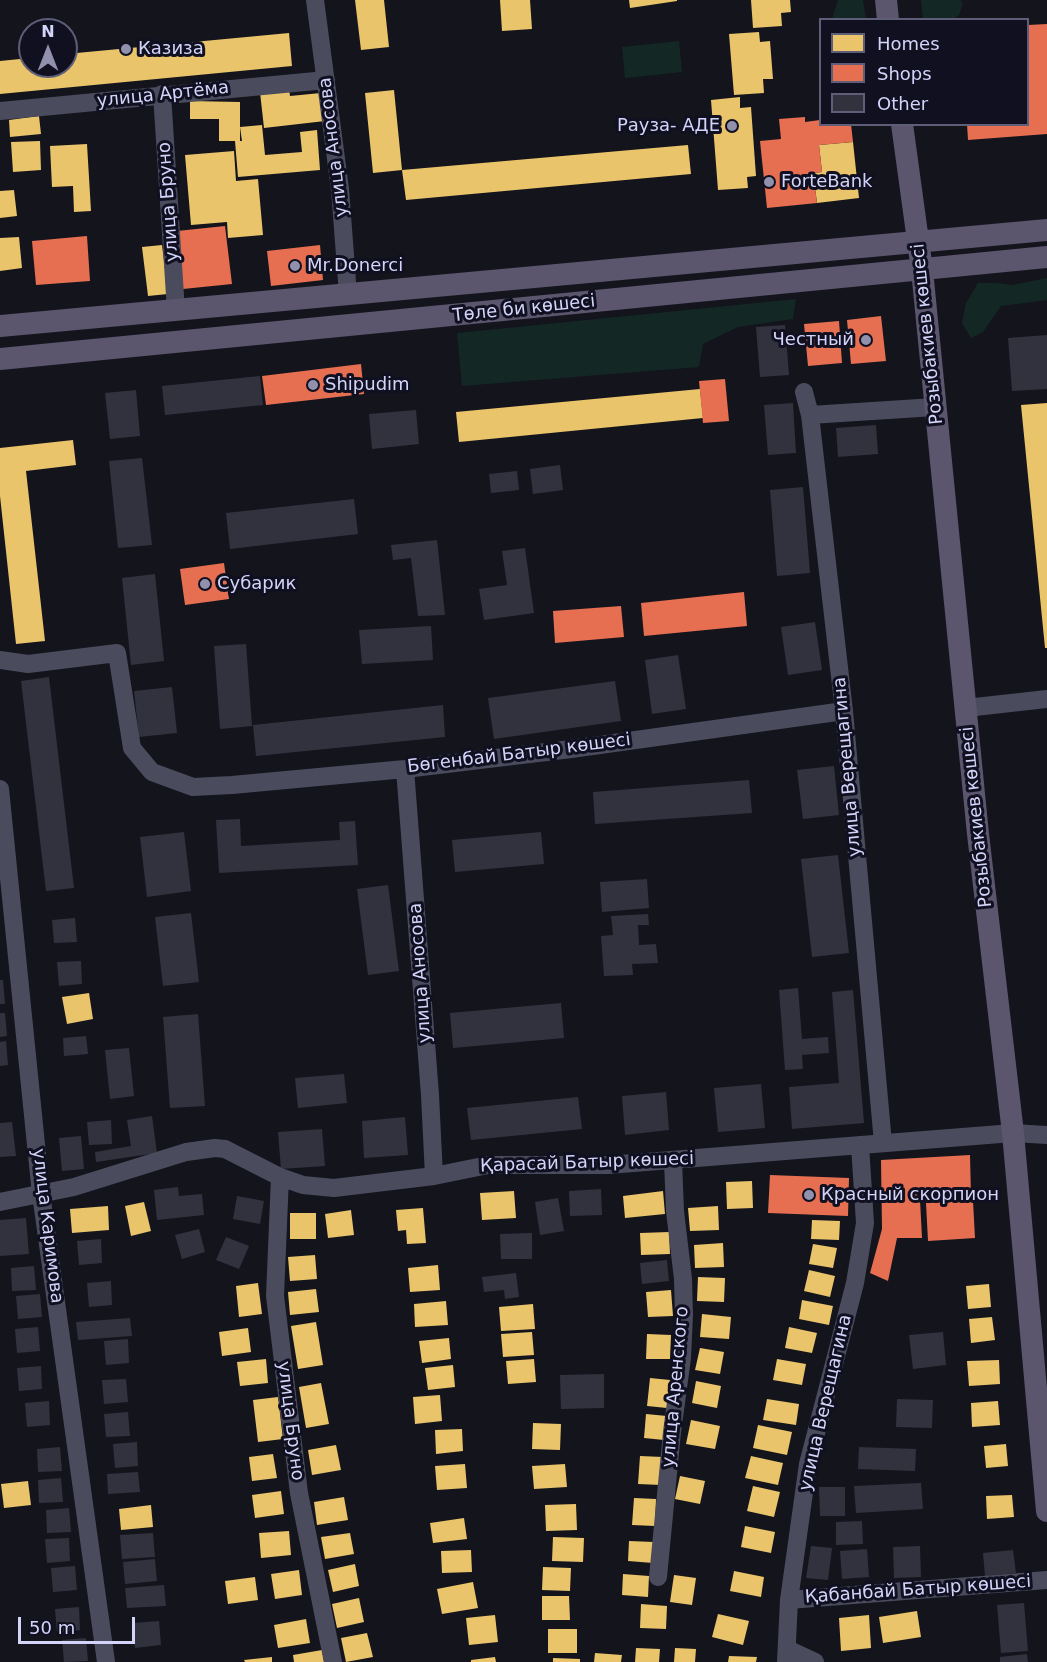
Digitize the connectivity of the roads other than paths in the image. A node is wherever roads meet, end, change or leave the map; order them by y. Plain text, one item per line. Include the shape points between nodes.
1 (315, 0) edge
2 (886, 0) edge
3 (888, 18) edge
4 (326, 80) junction
5 (162, 94) junction
6 (0, 111) edge
7 (902, 126) edge
8 (1047, 230) edge
9 (918, 243) junction
10 (1047, 257) edge
11 (727, 260) junction
12 (922, 270) junction
13 (727, 288) junction
14 (348, 295) junction
15 (176, 310) junction
16 (0, 326) edge
17 (0, 359) edge
18 (804, 392) dead end
19 (935, 407) junction
20 (810, 415) junction
21 (0, 660) edge
22 (1047, 699) edge
23 (966, 708) junction
24 (844, 711) junction
25 (405, 769) junction
26 (0, 789) edge
27 (1013, 1133) junction
28 (1047, 1135) edge
29 (883, 1143) junction
30 (860, 1145) junction
31 (673, 1161) junction
32 (434, 1176) junction
33 (280, 1177) junction
34 (41, 1194) junction
35 (0, 1202) edge
36 (1047, 1511) edge
37 (658, 1577) dead end
38 (1047, 1580) edge
39 (789, 1600) junction
40 (786, 1655) edge
41 (106, 1662) edge
42 (333, 1662) edge
43 (815, 1662) edge

1 - 4 street, улица Аносова
2 - 3 main road
4 - 5 street, улица Артёма
4 - 14 street, улица Аносова
5 - 6 street, улица Артёма
5 - 15 street, улица Бруно
7 - 9 main road, Розыбакиев көшесі
8 - 9 main road, Төле би көшесі
9 - 11 main road, Төле би көшесі
9 - 12 main road, Розыбакиев көшесі
10 - 12 main road, Төле би көшесі
11 - 13 main road via 739,265 741,272
11 - 14 main road, Төле би көшесі
12 - 13 main road, Төле би көшесі
12 - 19 main road, Розыбакиев көшесі
13 - 17 main road, Төле би көшесі
14 - 15 main road, Төле би көшесі
15 - 16 main road, Төле би көшесі
18 - 20 street, улица Верещагина
19 - 20 street
19 - 23 main road, Розыбакиев көшесі
20 - 24 street, улица Верещагина
21 - 25 street, Бөгенбай Батыр көшесі via 28,664 117,653 132,748 152,772 193,787
22 - 23 street
23 - 27 main road, Розыбакиев көшесі
24 - 25 street, Бөгенбай Батыр көшесі
24 - 29 street, улица Верещагина
25 - 32 street, улица Аносова
26 - 34 street, улица Каримова
27 - 28 street, Қарасай Батыр көшесі
27 - 29 street, Қарасай Батыр көшесі
27 - 36 main road, Розыбакиев көшесі
29 - 30 street, Қарасай Батыр көшесі
30 - 31 street, Қарасай Батыр көшесі
30 - 39 street, улица Верещагина via 865,1223 855,1283 808,1464
31 - 32 street, Қарасай Батыр көшесі via 488,1165
31 - 37 street, улица Аренского via 684,1315
32 - 33 street, Қарасай Батыр көшесі via 334,1188 303,1185
33 - 34 street, Қарасай Батыр көшесі via 225,1149 215,1148 186,1152
33 - 42 street, улица Бруно via 275,1296 299,1493
34 - 35 street, Қарасай Батыр көшесі
34 - 41 street, улица Каримова
38 - 39 street, Қабанбай Батыр көшесі
39 - 40 street, улица Верещагина
40 - 43 street

